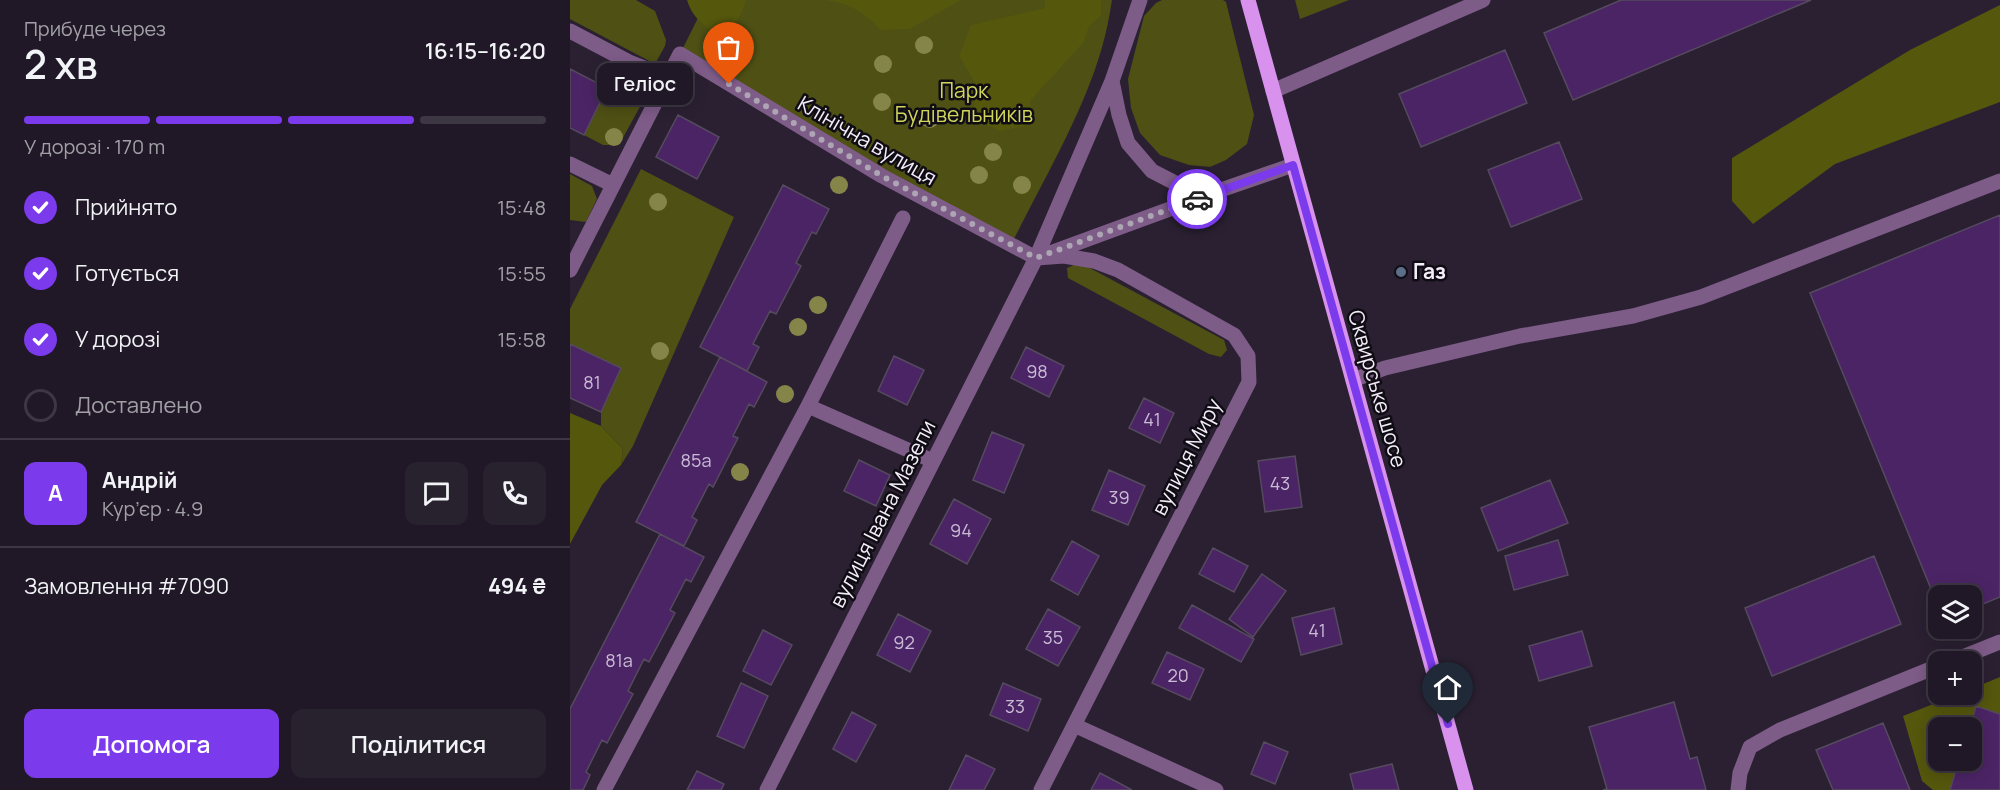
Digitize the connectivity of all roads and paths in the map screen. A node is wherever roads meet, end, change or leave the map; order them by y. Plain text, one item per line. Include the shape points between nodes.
1 (1140, 0) edge
2 (1248, 0) edge
3 (1484, 0) edge
4 (570, 31) edge
5 (667, 77) junction
6 (1112, 81) junction
7 (1273, 91) junction
8 (570, 164) edge
9 (1293, 165) junction
10 (2000, 181) edge
11 (613, 185) junction
12 (1218, 191) junction
13 (903, 218) dead end
14 (1036, 258) junction
15 (570, 270) edge
16 (1353, 380) junction
17 (808, 406) junction
18 (933, 461) junction
19 (2000, 642) edge
20 (1978, 651) edge
21 (1928, 670) edge
22 (1074, 725) junction
23 (604, 790) edge
24 (767, 790) edge
25 (1041, 790) edge
26 (1216, 790) edge
27 (1466, 790) edge
28 (1738, 790) edge

1 - 6 street, вулиця Івана Мазепи
2 - 7 main road, Сквирське шосе
3 - 7 street
4 - 5 street
5 - 11 street
5 - 14 street, Клінічна вулиця via 680,54 882,176
6 - 12 street via 1128,143 1152,171 1181,186
6 - 14 street, вулиця Івана Мазепи
7 - 9 main road, Сквирське шосе
8 - 11 street
9 - 12 street
9 - 16 main road, Сквирське шосе
10 - 16 street via 1701,297 1633,316 1520,336 1385,368
11 - 15 street
12 - 14 street
13 - 17 street
14 - 18 street, вулиця Івана Мазепи
14 - 22 street, вулиця Миру via 1064,256 1118,270 1234,335 1248,356 1248,382
16 - 27 main road, Сквирське шосе
17 - 18 street
17 - 23 street
18 - 24 street, вулиця Івана Мазепи
19 - 20 street
21 - 28 street via 1780,730 1750,747
22 - 25 street, вулиця Миру
22 - 26 street

